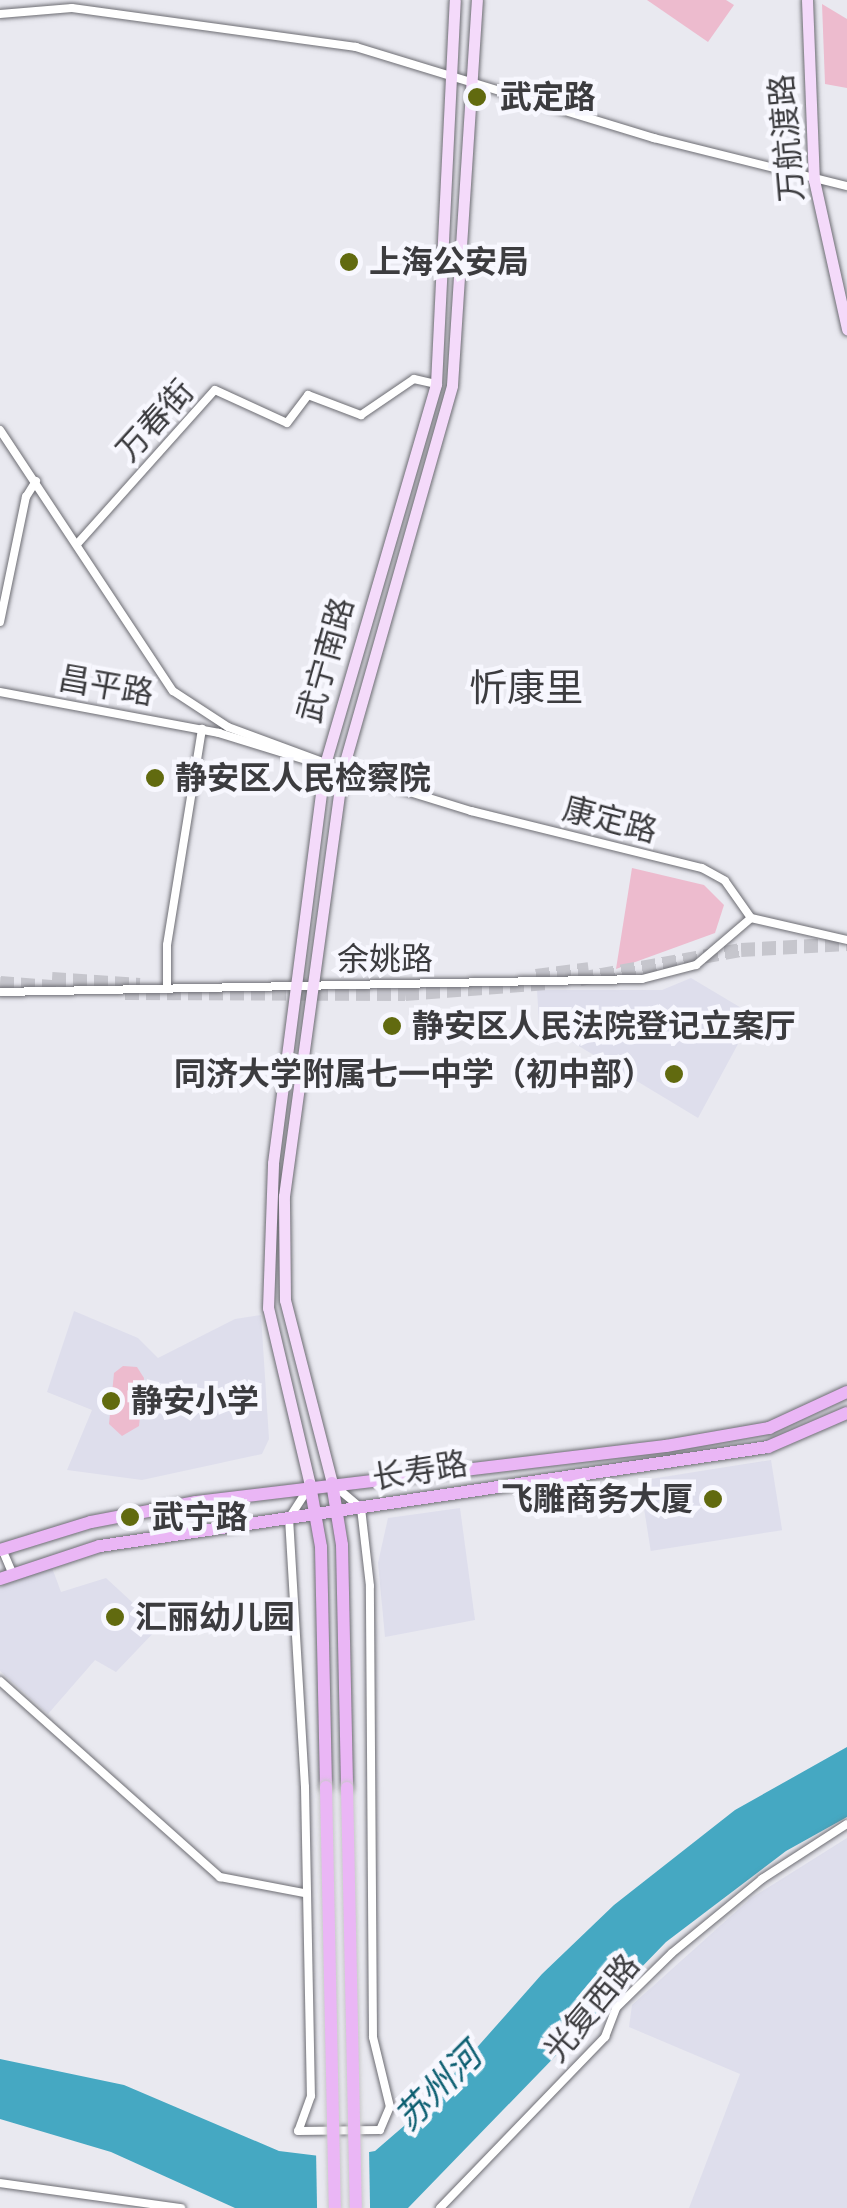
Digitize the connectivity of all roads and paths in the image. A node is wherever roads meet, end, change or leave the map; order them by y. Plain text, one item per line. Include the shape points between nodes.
1 (455, 0) edge
2 (478, 0) edge
3 (807, 0) edge
4 (0, 14) edge
5 (451, 74) junction
6 (476, 85) junction
7 (814, 180) junction
8 (847, 186) edge
9 (847, 329) edge
10 (436, 384) junction
11 (0, 430) edge
12 (36, 480) junction
13 (78, 543) junction
14 (0, 622) edge
15 (0, 692) edge
16 (202, 729) junction
17 (325, 766) junction
18 (342, 772) junction
19 (751, 918) junction
20 (847, 940) edge
21 (294, 984) junction
22 (314, 984) junction
23 (167, 988) junction
24 (0, 992) edge
25 (847, 1392) edge
26 (847, 1413) edge
27 (332, 1483) junction
28 (310, 1486) junction
29 (360, 1508) junction
30 (337, 1512) junction
31 (317, 1514) junction
32 (290, 1518) junction
33 (4, 1560) edge
34 (0, 1681) edge
35 (847, 1824) edge
36 (304, 1893) junction
37 (0, 2183) edge
38 (181, 2208) edge
39 (335, 2208) edge
40 (356, 2208) edge
41 (440, 2208) edge

1 - 5 main road, 武宁南路
2 - 6 main road, 武宁南路
3 - 7 main road, 万航渡路
4 - 5 street via 72,8 190,22 356,47
5 - 6 street
5 - 10 main road, 武宁南路
6 - 7 street
6 - 18 main road, 武宁南路 via 452,385
7 - 8 street
7 - 9 main road, 万航渡路
10 - 13 street, 万春街 via 414,379 361,415 308,395 286,422 215,390
10 - 17 main road, 武宁南路
11 - 12 street, 康定路
12 - 13 street, 康定路
12 - 14 street via 26,497
13 - 17 street, 康定路 via 173,690 228,726
15 - 16 street, 昌平路
16 - 17 street, 康定路
16 - 23 street via 167,945
17 - 18 street, 康定路
17 - 21 main road, 武宁南路
18 - 19 street, 康定路 via 702,868 725,882
18 - 22 main road, 武宁南路
19 - 20 street
19 - 22 street, 余姚路 via 718,950 671,975
21 - 22 street, 余姚路
21 - 23 street, 余姚路
21 - 28 main road, 武宁南路 via 273,1163 268,1308
22 - 27 main road, 武宁南路 via 281,1247 285,1300
23 - 24 street, 余姚路
25 - 27 main road, 长寿路 via 769,1428
26 - 29 main road, 长寿路 via 768,1447
27 - 28 main road, 长寿路
27 - 29 street
27 - 30 main road
28 - 31 main road, 武宁南路
28 - 32 street
28 - 33 main road, 长寿路 via 91,1522
29 - 30 main road, 长寿路
29 - 36 street via 374,1684 374,2036 390,2107 380,2130 298,2131 311,2096
30 - 31 main road, 长寿路
30 - 40 main road, bridge
31 - 32 main road, 长寿路
31 - 39 main road, bridge
32 - 33 main road, 长寿路
32 - 36 street
34 - 36 street via 220,1877
35 - 41 street, 光复西路 via 672,1952 616,2008 605,2037
37 - 38 street

